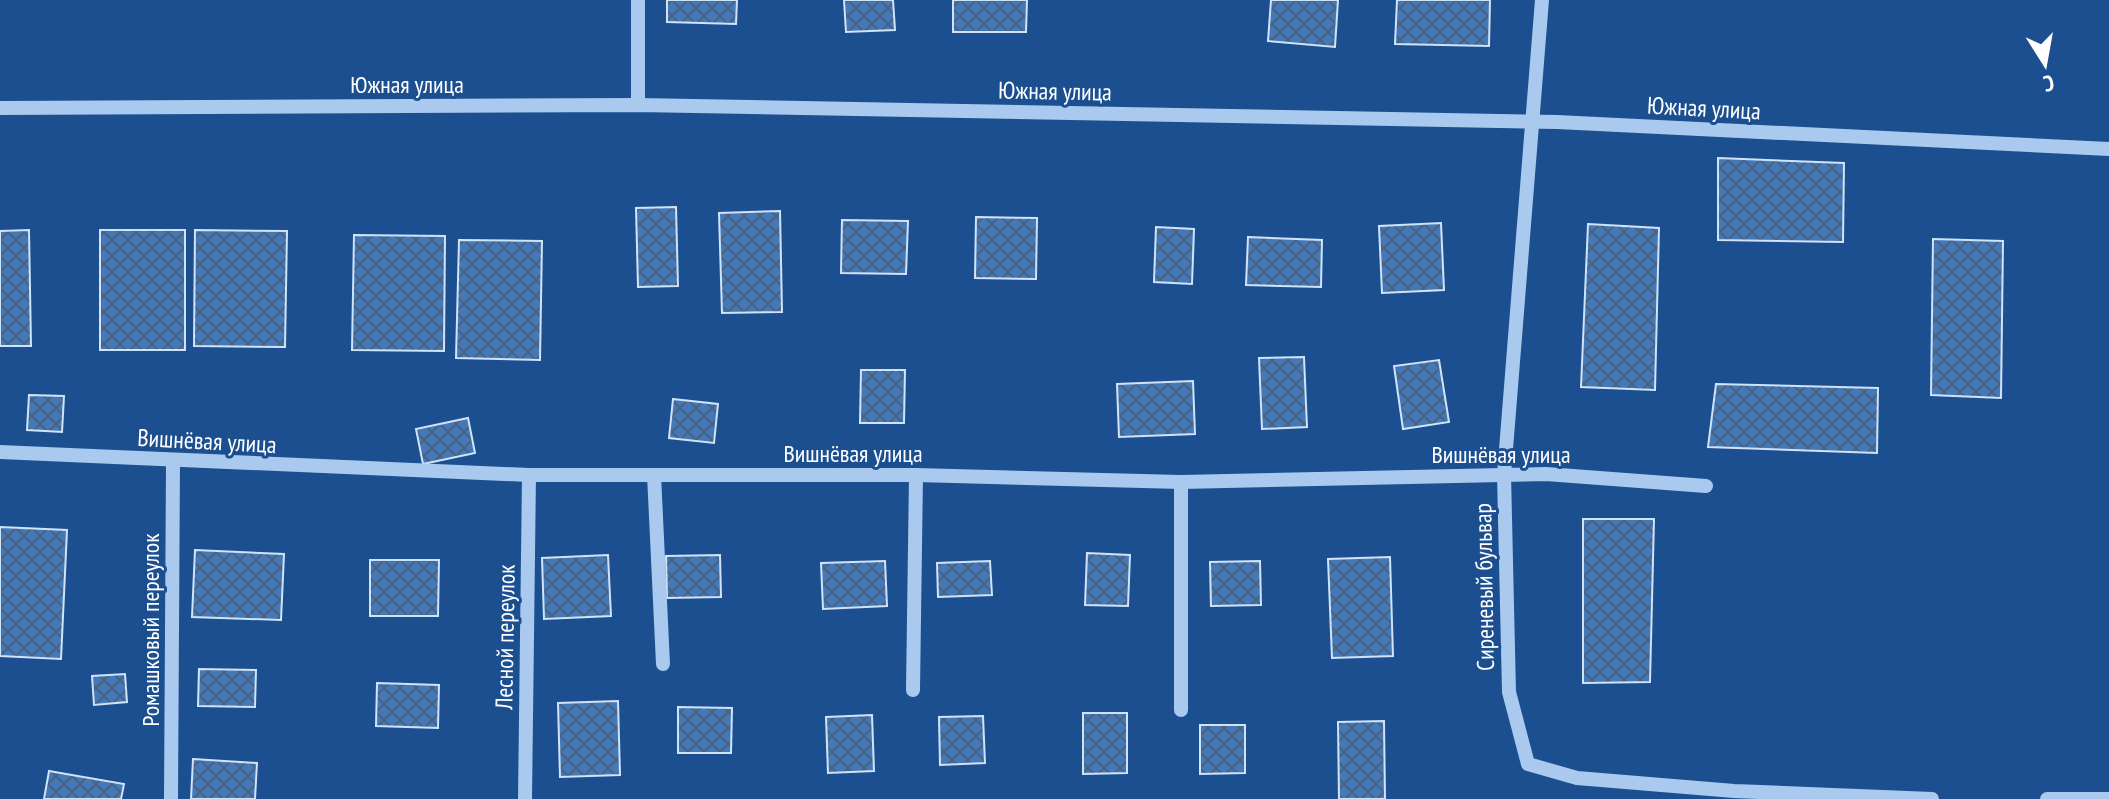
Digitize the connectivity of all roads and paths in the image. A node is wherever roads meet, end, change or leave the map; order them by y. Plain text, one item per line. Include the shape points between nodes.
1 (638, 0) edge
2 (1542, 0) edge
3 (638, 105) junction
4 (0, 108) edge
5 (1532, 122) junction
6 (2109, 149) edge
7 (0, 452) edge
8 (173, 462) junction
9 (1504, 474) junction
10 (529, 475) junction
11 (654, 475) junction
12 (916, 475) junction
13 (1181, 482) junction
14 (1706, 486) dead end
15 (663, 664) dead end
16 (913, 690) dead end
17 (1181, 710) dead end
18 (171, 799) edge
19 (525, 799) edge
20 (1932, 799) edge
21 (2047, 799) edge
22 (2109, 799) edge

1 - 3 street
2 - 5 street, Сиреневый бульвар
3 - 4 street, Южная улица
3 - 5 street, Южная улица
5 - 6 street, Южная улица
5 - 9 street, Сиреневый бульвар
7 - 8 street, Вишнёвая улица
8 - 10 street, Вишнёвая улица
8 - 18 street, Ромашковый переулок
9 - 13 street, Вишнёвая улица
9 - 14 street, Вишнёвая улица
9 - 20 street, Сиреневый бульвар via 1509,692 1528,764 1577,778
10 - 11 street, Вишнёвая улица
10 - 19 street, Лесной переулок
11 - 12 street, Вишнёвая улица
11 - 15 street
12 - 13 street, Вишнёвая улица
12 - 16 street
13 - 17 street
21 - 22 street

